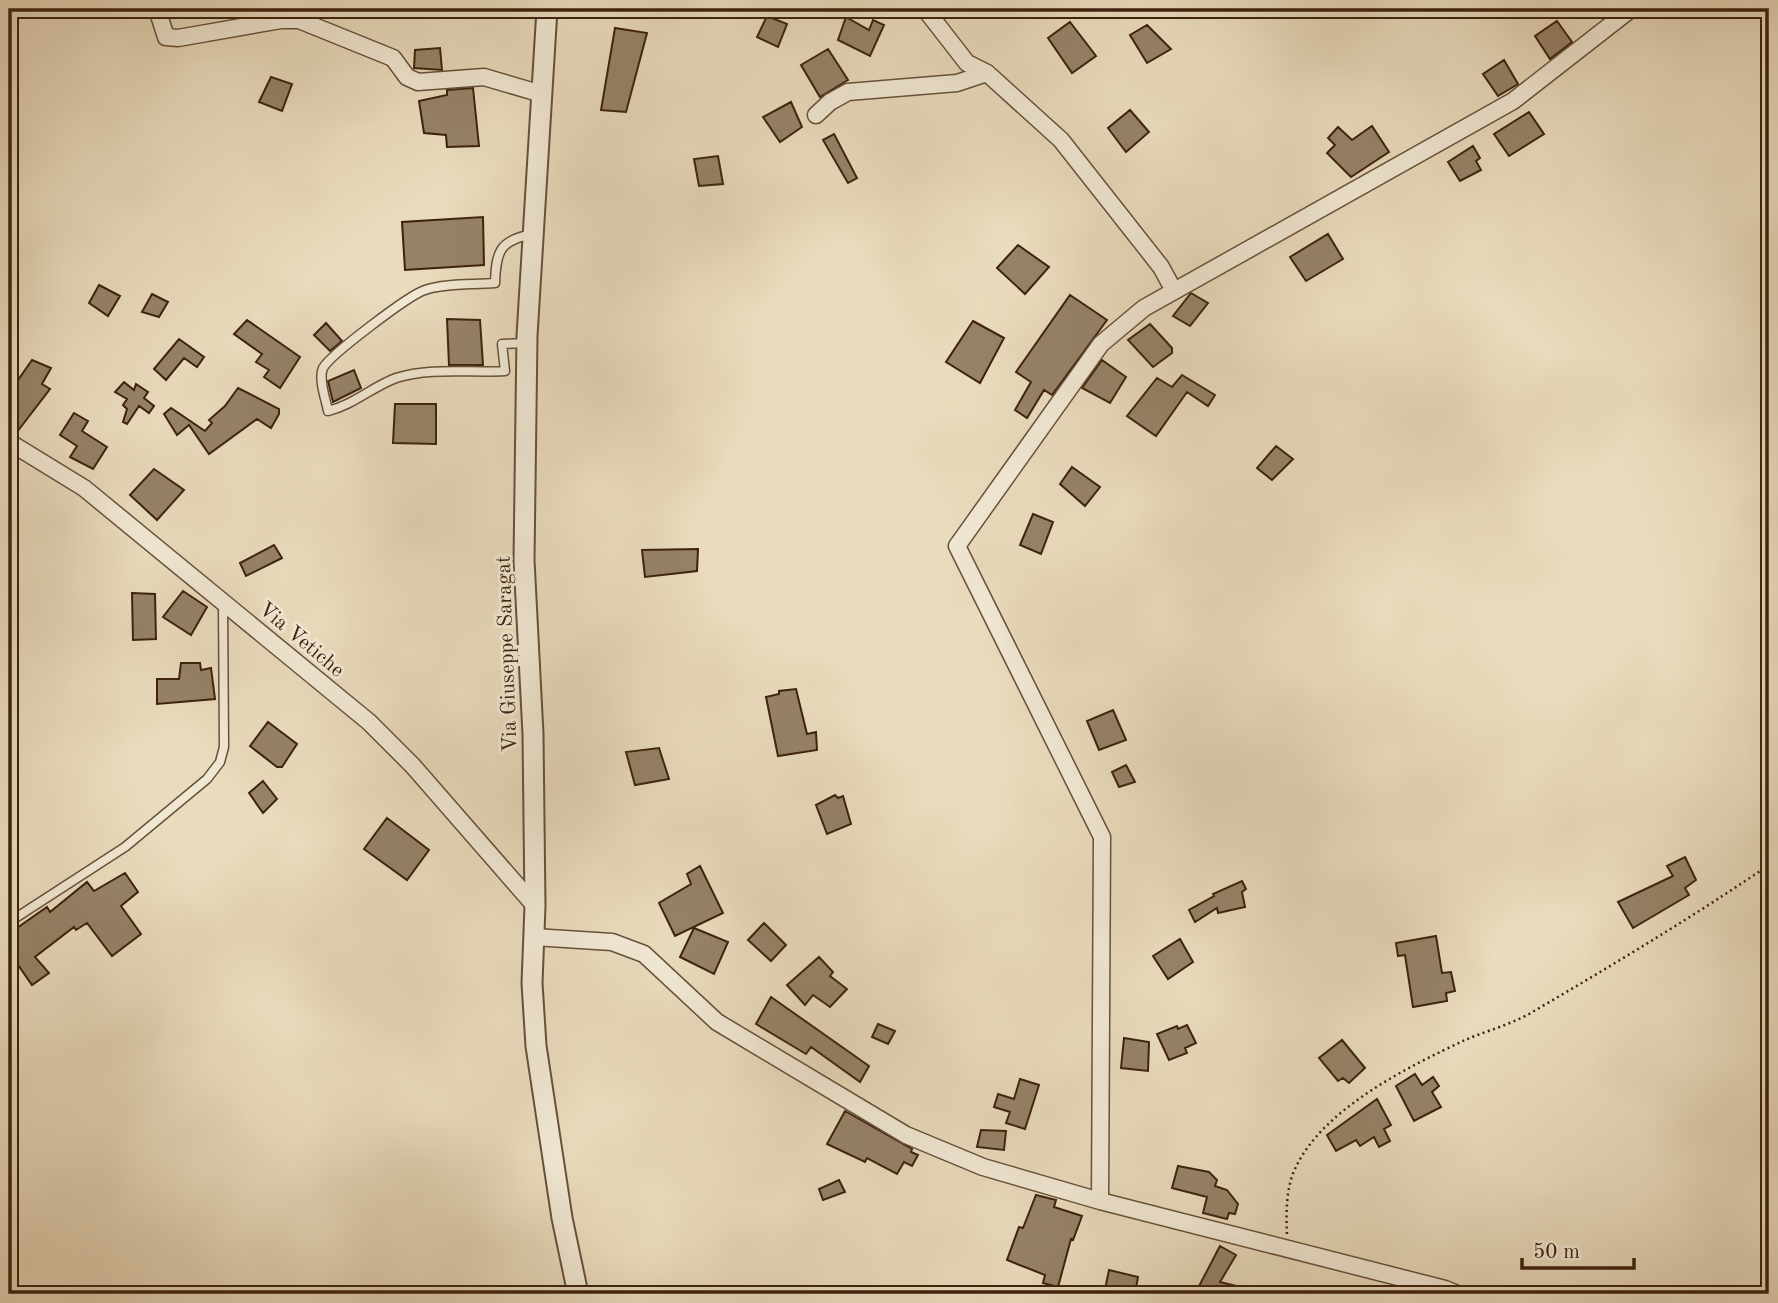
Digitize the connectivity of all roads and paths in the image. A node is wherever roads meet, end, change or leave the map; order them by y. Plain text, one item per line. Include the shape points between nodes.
1 (157, 9) edge
2 (547, 9) edge
3 (925, 9) edge
4 (1630, 9) edge
5 (987, 73) junction
6 (542, 94) junction
7 (816, 115) dead end
8 (533, 234) junction
9 (1173, 289) junction
10 (527, 343) junction
11 (9, 442) edge
12 (223, 600) junction
13 (1769, 864) edge
14 (535, 906) junction
15 (17, 917) dead end
16 (534, 937) junction
17 (1100, 1201) junction
18 (1287, 1251) junction
19 (578, 1294) edge
20 (1457, 1294) edge

1 - 6 street via 166,37 299,20 393,58 407,77 418,82 484,77
2 - 6 street, Via Giuseppe Saragat
3 - 5 street via 967,63
4 - 9 street via 1513,101
5 - 7 street via 957,83 848,92
5 - 9 street via 1062,141
6 - 8 street, Via Giuseppe Saragat
8 - 10 street, Via Giuseppe Saragat
8 - 10 lane via 512,238 503,247 496,260 495,284 426,289 323,367 328,411 346,407 395,379 419,373 505,371 502,344
9 - 17 street via 1101,344 957,546 1102,837
10 - 14 street, Via Giuseppe Saragat via 524,560
11 - 12 street, Via Vetiche via 84,488
12 - 14 street, Via Vetiche via 369,722
12 - 15 lane via 224,737 220,762 207,779 125,847
13 - 18 path via 1680,926 1537,1009 1396,1076 1349,1106 1327,1126 1294,1170 1286,1216
14 - 16 street, Via Giuseppe Saragat
16 - 17 street via 612,942 644,954 717,1022 906,1135 983,1167
16 - 19 street, Via Giuseppe Saragat via 536,1046
17 - 18 street
18 - 20 street

